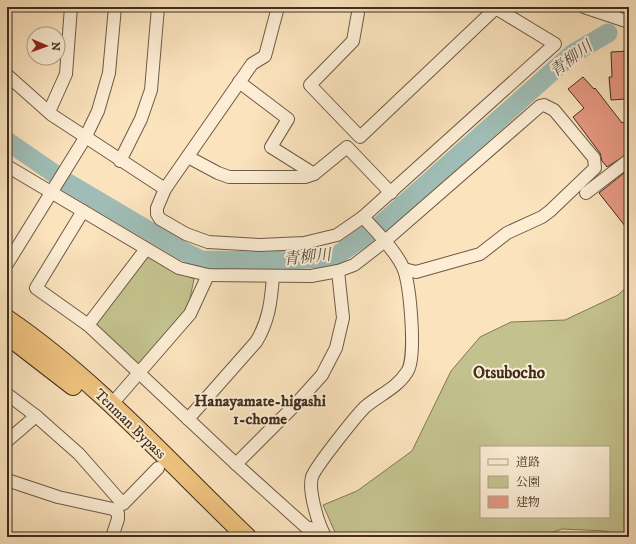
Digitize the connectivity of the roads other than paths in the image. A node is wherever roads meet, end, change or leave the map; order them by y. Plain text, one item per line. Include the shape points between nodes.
1 (71, 7) edge
2 (115, 7) edge
3 (158, 7) edge
4 (278, 7) edge
5 (359, 7) edge
6 (496, 7) edge
7 (584, 7) edge
8 (605, 10) edge
9 (629, 22) edge
10 (7, 75) edge
11 (239, 82) junction
12 (49, 112) junction
13 (85, 138) junction
14 (188, 157) junction
15 (629, 160) edge
16 (120, 161) junction
17 (7, 166) edge
18 (314, 174) junction
19 (165, 189) junction
20 (52, 191) junction
21 (391, 193) junction
22 (586, 193) dead end
23 (83, 211) junction
24 (363, 217) junction
25 (385, 241) junction
26 (146, 249) junction
27 (7, 264) edge
28 (404, 269) junction
29 (338, 271) junction
30 (208, 275) junction
31 (273, 277) junction
32 (7, 320) edge
33 (88, 325) junction
34 (7, 335) edge
35 (138, 373) junction
36 (7, 394) edge
37 (111, 405) junction
38 (36, 416) junction
39 (188, 419) junction
40 (7, 441) edge
41 (236, 464) junction
42 (158, 468) junction
43 (7, 480) edge
44 (324, 534) edge
45 (112, 537) edge
46 (229, 537) edge
47 (247, 537) edge

1 - 12 street via 66,74
2 - 13 street via 109,73 98,111
3 - 16 street via 151,90 141,119
4 - 11 street via 265,56 252,64
5 - 6 street via 353,41 310,85 360,137
6 - 21 street via 555,44
7 - 8 street
8 - 9 street
10 - 12 street
11 - 14 street
11 - 18 street via 288,119 271,147
12 - 13 street
13 - 16 street
13 - 20 street
14 - 18 street via 218,174 229,177 293,178
14 - 19 street
15 - 22 street
16 - 19 street
17 - 20 street
18 - 21 street via 347,147
19 - 24 street via 157,208 160,219 186,234 208,242 260,245 304,243 337,235
20 - 23 street
20 - 27 street
21 - 24 street
23 - 26 street
23 - 33 street via 36,288
24 - 25 street
25 - 28 street
25 - 28 street via 540,106 544,105 554,110 594,158 595,168 550,211 507,233 480,254 416,272
25 - 29 street via 354,265
26 - 30 street via 179,268
26 - 33 street
28 - 44 street via 412,329 410,366 407,373 392,388 366,407 350,423 314,473 311,490
29 - 31 street via 311,276
29 - 41 street via 343,318 336,348 322,375
30 - 31 street
30 - 35 street via 190,314
31 - 39 street via 270,310 256,342
32 - 37 highway, Tenman Bypass via 41,343
33 - 35 street
34 - 42 highway, Tenman Bypass via 68,382
35 - 37 street
35 - 39 street
36 - 38 street
37 - 47 highway, Tenman Bypass
38 - 40 street
38 - 42 street via 79,454 123,504
39 - 41 street
41 - 44 street via 306,527
42 - 46 highway, Tenman Bypass
43 - 45 street via 58,497 113,509 118,513 118,519

